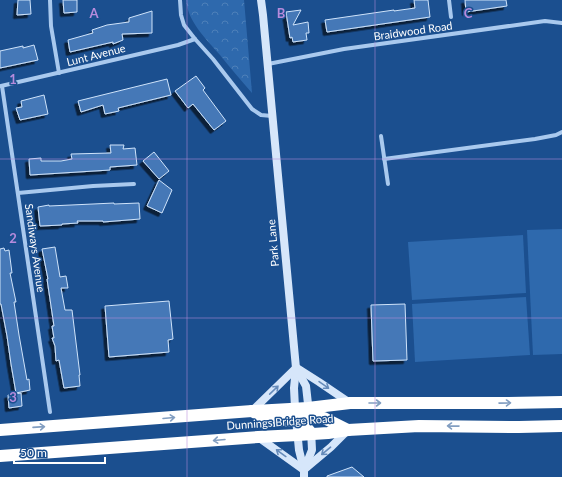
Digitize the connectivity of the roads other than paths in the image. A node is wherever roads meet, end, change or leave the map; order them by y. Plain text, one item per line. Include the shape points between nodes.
1 (50, 0) edge
2 (180, 0) edge
3 (261, 0) edge
4 (449, 0) edge
5 (451, 17) dead end
6 (562, 23) edge
7 (195, 39) junction
8 (268, 64) junction
9 (59, 73) junction
10 (1, 86) edge
11 (273, 116) junction
12 (562, 132) edge
13 (381, 136) dead end
14 (384, 159) junction
15 (134, 184) dead end
16 (388, 184) dead end
17 (18, 193) junction
18 (296, 368) junction
19 (562, 402) edge
20 (350, 403) junction
21 (295, 408) junction
22 (252, 411) junction
23 (50, 412) dead end
24 (309, 413) junction
25 (296, 420) junction
26 (562, 426) edge
27 (0, 430) edge
28 (348, 430) junction
29 (311, 434) junction
30 (298, 435) junction
31 (258, 437) junction
32 (0, 456) edge
33 (304, 473) edge

1 - 9 street via 51,26
2 - 7 street via 184,25
3 - 8 street, Park Lane
4 - 5 street
6 - 8 street, Braidwood Road via 530,23 344,50
7 - 9 street, Lunt Avenue
7 - 11 street via 252,109 261,115
8 - 11 street, Park Lane
9 - 10 street, Lunt Avenue
10 - 17 street, Sandiways Avenue
11 - 18 street, Park Lane
12 - 14 street via 535,139
13 - 14 street
14 - 16 street
15 - 17 street
17 - 23 street, Sandiways Avenue
18 -> 20 street
18 - 21 street, Park Lane
22 -> 18 street
18 - 24 street, Park Lane via 306,386
20 -> 19 highway, Dunnings Bridge Road
20 - 24 highway, Dunnings Bridge Road
21 - 22 highway, Dunnings Bridge Road
21 - 24 highway, Dunnings Bridge Road
21 - 25 street, Park Lane
22 - 25 highway via 270,421
27 -> 22 highway, Dunnings Bridge Road
24 - 28 highway
24 - 29 street, Park Lane
25 - 29 highway via 305,425
25 - 30 street, Park Lane
26 -> 28 highway, Dunnings Bridge Road via 419,426
28 - 29 highway, Dunnings Bridge Road
28 -> 33 street
29 - 30 highway, Dunnings Bridge Road
29 - 33 street, Park Lane via 312,450
30 - 31 highway, Dunnings Bridge Road
30 - 33 street, Park Lane
31 -> 32 highway, Dunnings Bridge Road
33 -> 31 street

